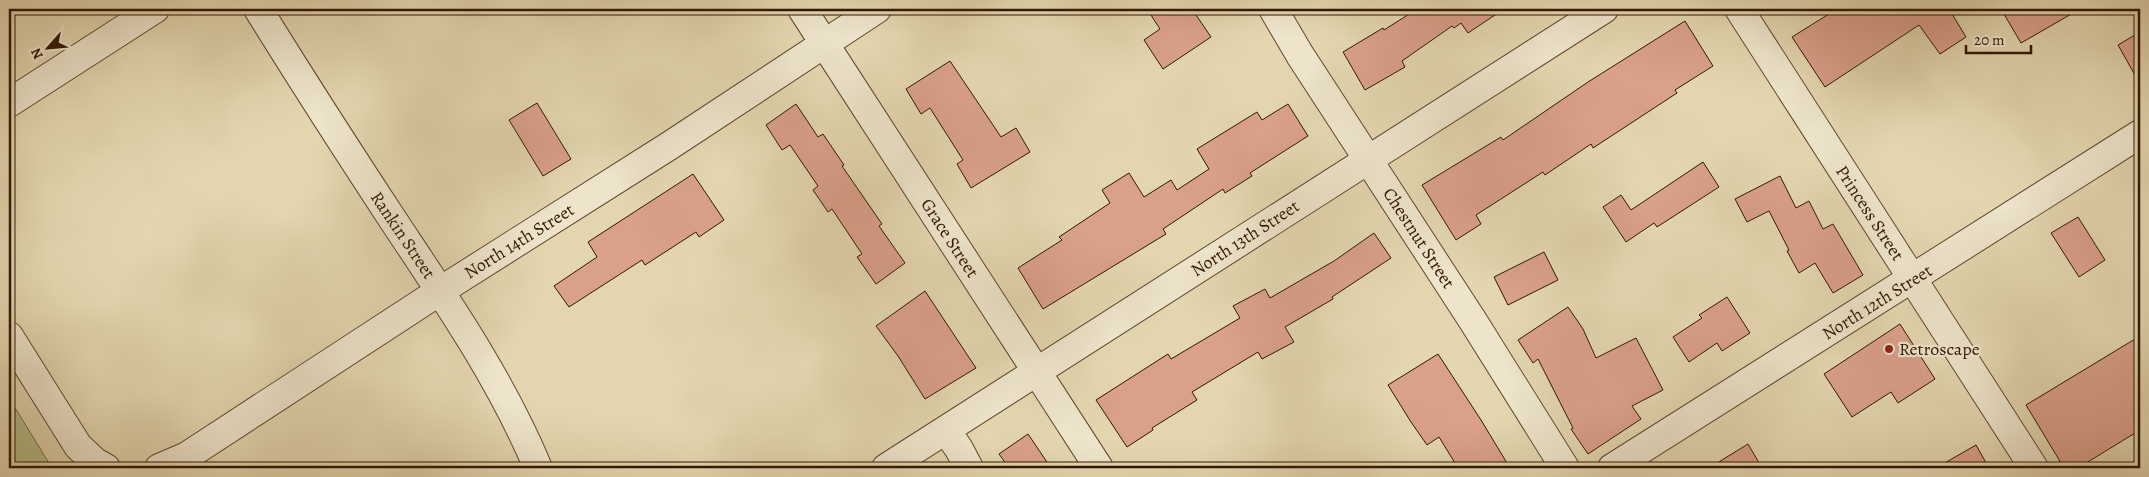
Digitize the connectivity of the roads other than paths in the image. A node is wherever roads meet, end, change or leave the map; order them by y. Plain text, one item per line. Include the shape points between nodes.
1 (155, 9) edge
2 (258, 9) edge
3 (802, 9) edge
4 (877, 9) edge
5 (1273, 9) edge
6 (1604, 9) edge
7 (1739, 9) edge
8 (824, 44) junction
9 (9, 103) edge
10 (2140, 134) edge
11 (1367, 159) junction
12 (1912, 279) junction
13 (440, 291) junction
14 (9, 336) edge
15 (1036, 372) junction
16 (946, 430) junction
17 (106, 468) edge
18 (159, 468) edge
19 (538, 468) edge
20 (886, 468) edge
21 (969, 468) edge
22 (1099, 468) edge
23 (1565, 468) edge
24 (1612, 468) edge
25 (2034, 468) edge

1 - 9 street
2 - 13 street, Rankin Street via 326,119
3 - 8 street, Grace Street
4 - 8 street, North 14th Street
5 - 11 street, Chestnut Street
6 - 11 street, North 13th Street
7 - 12 street, Princess Street
8 - 13 street, North 14th Street
8 - 15 street, Grace Street
10 - 12 street, North 12th Street
11 - 15 street, North 13th Street
11 - 23 street, Chestnut Street
12 - 24 street, North 12th Street
12 - 25 street, Princess Street
13 - 18 street, North 14th Street via 187,456
13 - 19 street, Rankin Street via 494,377 520,425
14 - 17 street via 78,446
15 - 16 street, North 13th Street
15 - 22 street, Grace Street
16 - 20 street, North 13th Street
16 - 21 street

